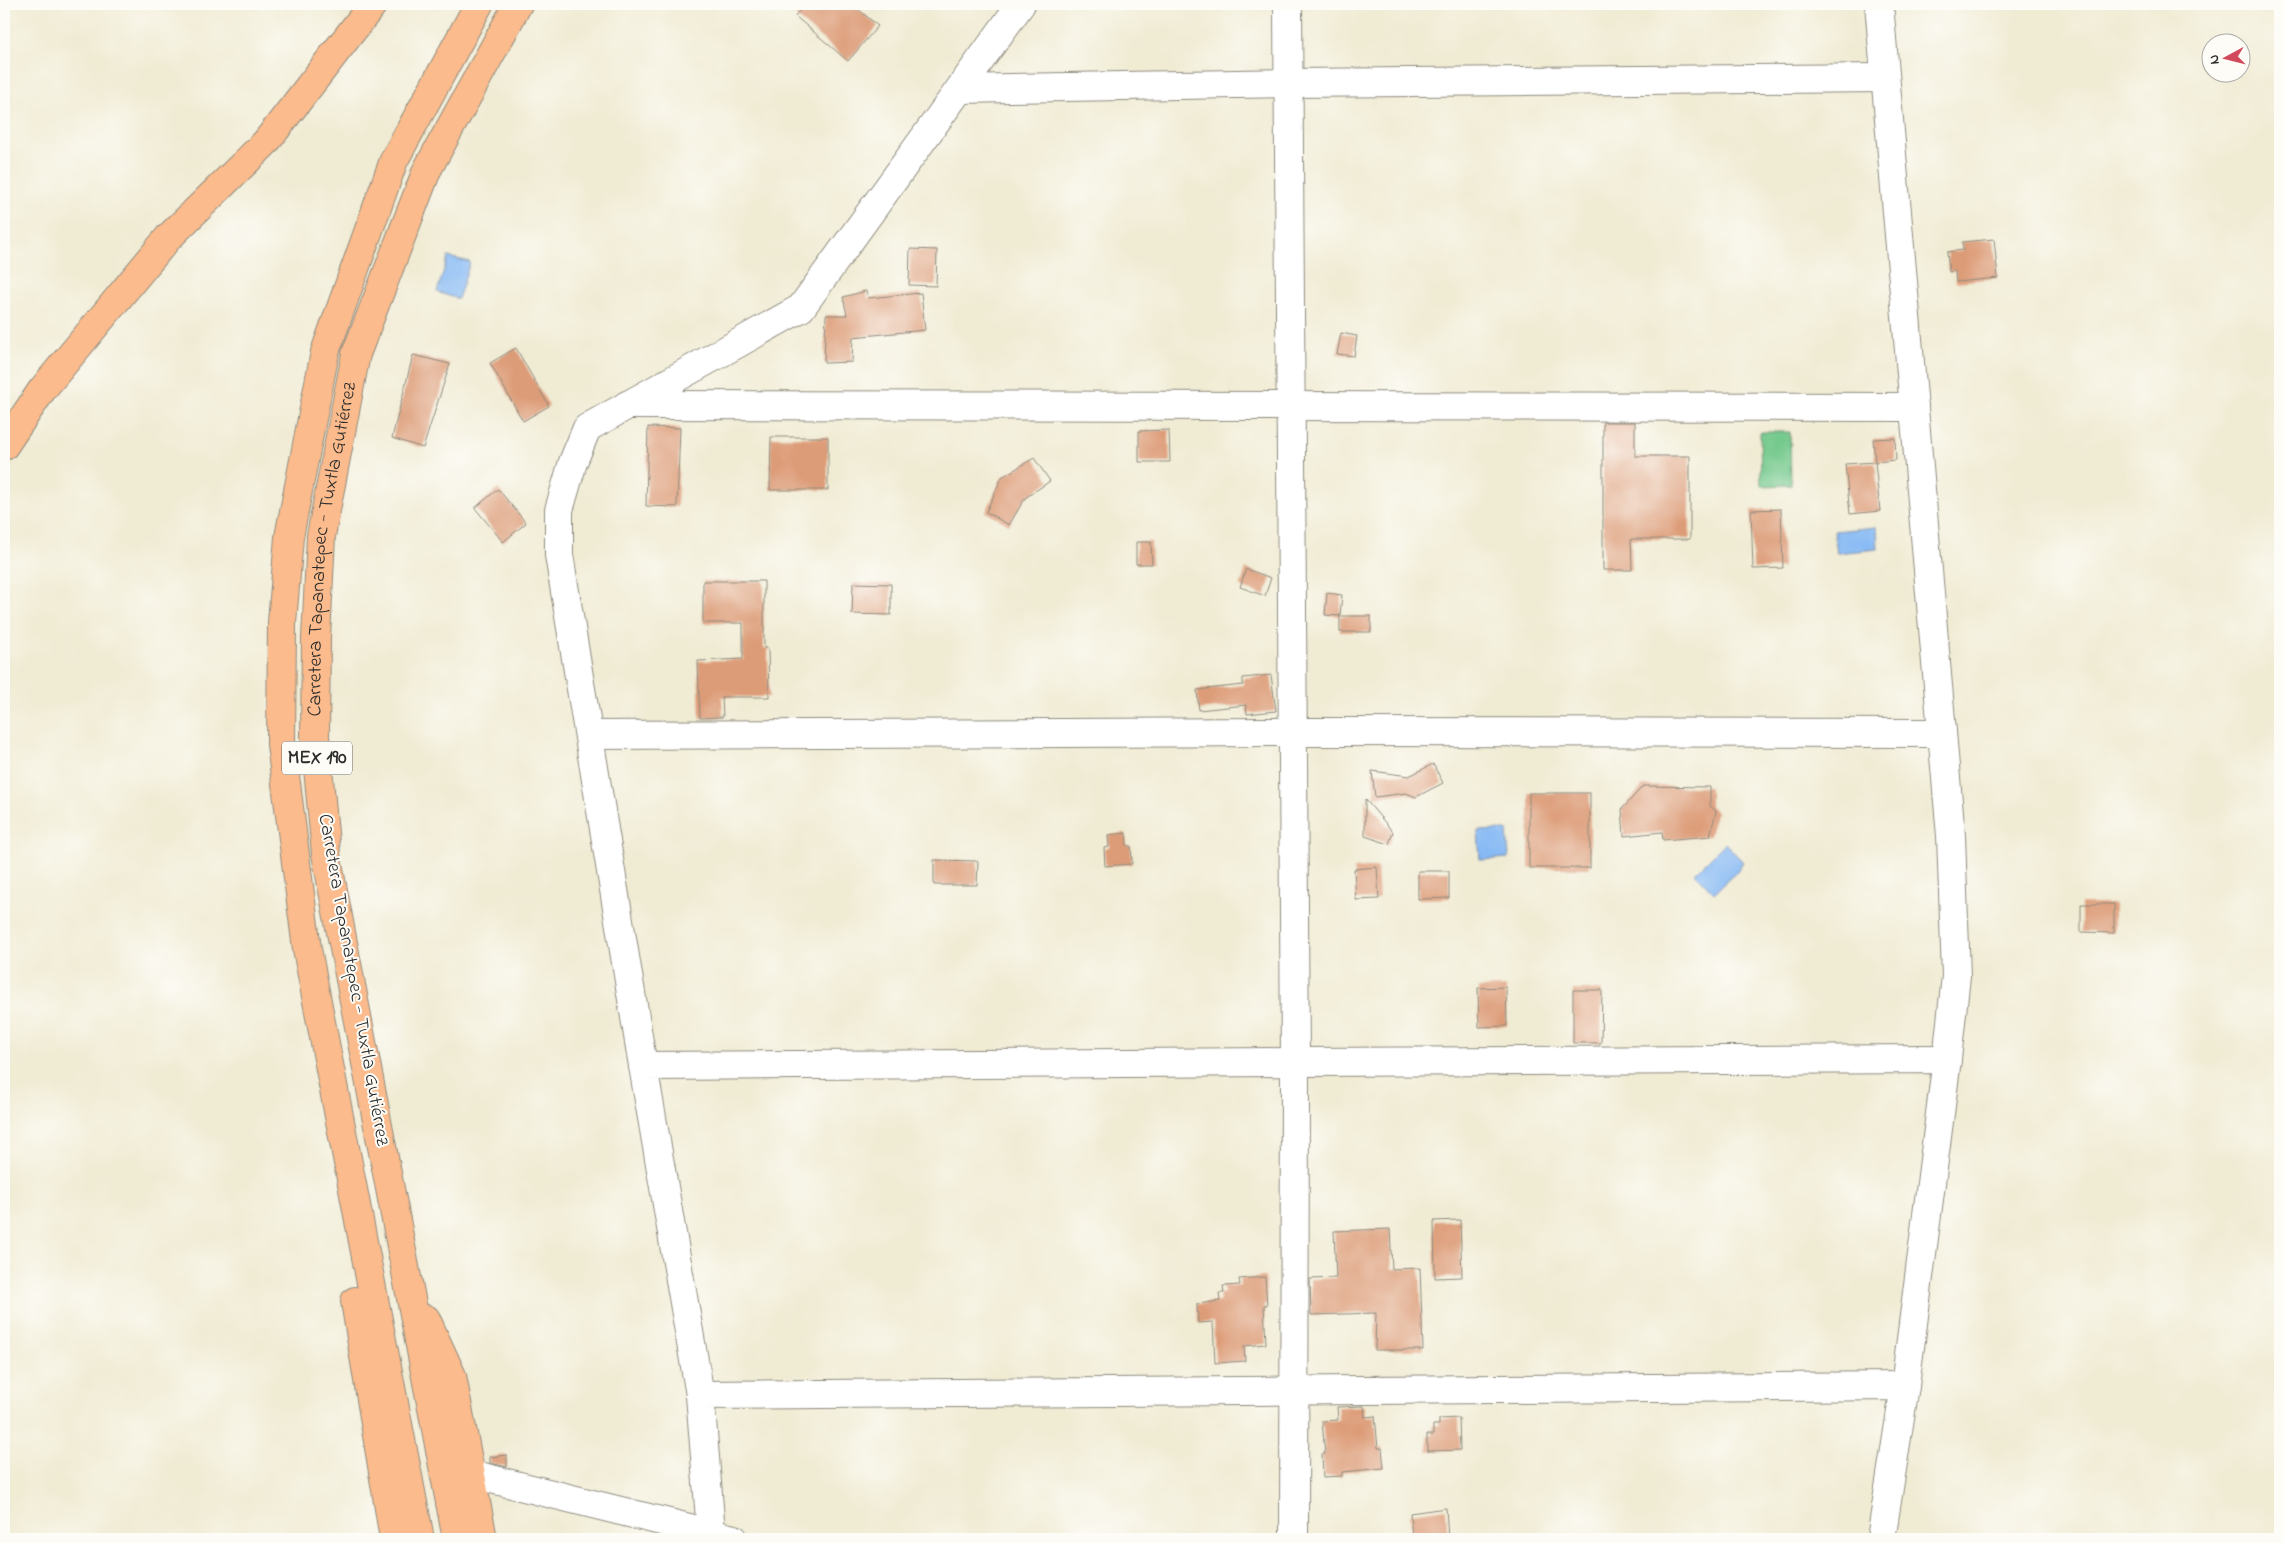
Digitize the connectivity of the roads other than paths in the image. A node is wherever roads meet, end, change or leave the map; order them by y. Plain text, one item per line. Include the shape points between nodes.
1 (373, 4) edge
2 (479, 4) edge
3 (518, 4) edge
4 (1021, 4) edge
5 (1288, 4) edge
6 (1879, 4) edge
7 (1886, 78) junction
8 (1289, 83) junction
9 (960, 89) junction
10 (627, 405) junction
11 (1291, 406) junction
12 (1914, 407) junction
13 (4, 446) edge
14 (1293, 732) junction
15 (1942, 734) junction
16 (589, 735) junction
17 (1947, 1059) junction
18 (1295, 1062) junction
19 (643, 1066) junction
20 (350, 1171) junction
21 (408, 1280) junction
22 (1905, 1386) junction
23 (1294, 1390) junction
24 (700, 1395) junction
25 (471, 1474) junction
26 (387, 1490) junction
27 (484, 1532) edge
28 (723, 1536) edge
29 (384, 1539) edge
30 (394, 1539) edge
31 (420, 1539) edge
32 (458, 1539) edge
33 (1294, 1539) edge
34 (1881, 1539) edge

1 - 13 main road via 266,142 168,238 42,390
2 - 20 main road, Carretera Tapanatepec - Tuxtla Gutiérrez / MEX 190 via 394,160 331,334 289,537 282,623 282,744 307,949
3 - 21 main road, Carretera Tapanatepec - Tuxtla Gutiérrez / MEX 190 via 427,170 356,354 321,536 315,736 326,854
4 - 9 street
5 - 8 street
6 - 7 street
7 - 8 street
7 - 12 street
8 - 9 street
8 - 11 street
9 - 10 street via 802,308
10 - 11 street
10 - 16 street via 587,428 559,510 559,556
11 - 12 street
11 - 14 street
12 - 15 street
14 - 15 street
14 - 16 street
14 - 18 street
15 - 17 street via 1951,836 1956,976
16 - 19 street
17 - 18 street
17 - 22 street
18 - 19 street
18 - 23 street
19 - 24 street
20 - 26 main road via 343,1229
20 - 31 main road, Carretera Tapanatepec - Tuxtla Gutiérrez / MEX 190
21 - 25 main road via 452,1376
21 - 32 main road, Carretera Tapanatepec - Tuxtla Gutiérrez / MEX 190
22 - 23 street
22 - 34 street
23 - 24 street
23 - 33 street
24 - 28 street
25 - 27 main road
25 - 28 street
26 - 29 street
26 - 30 main road

